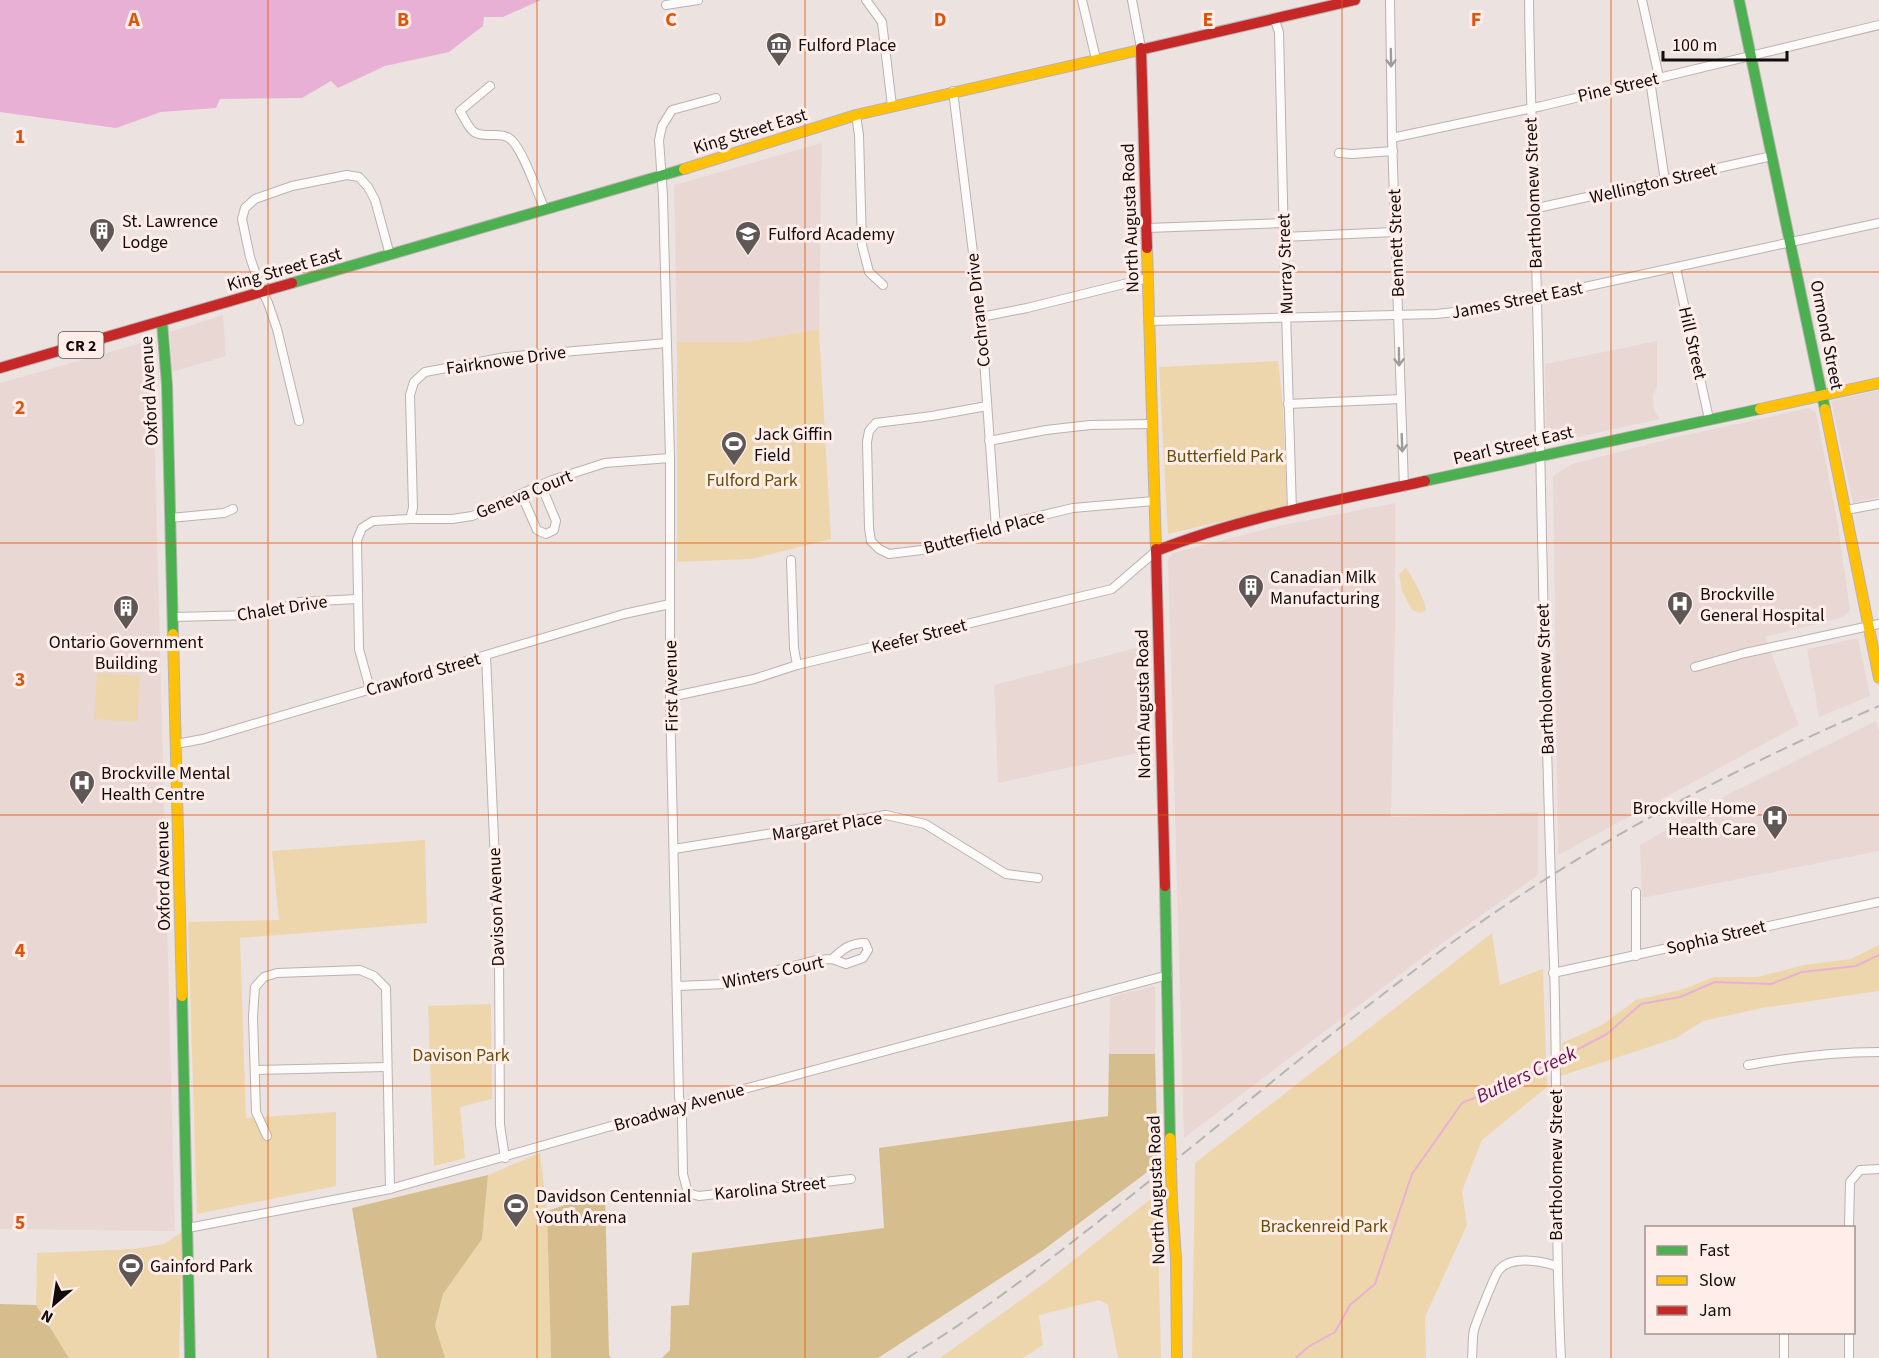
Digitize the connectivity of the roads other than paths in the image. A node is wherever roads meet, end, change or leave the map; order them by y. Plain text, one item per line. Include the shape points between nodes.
1 (698, 0) edge
2 (866, 0) edge
3 (1082, 0) edge
4 (1132, 0) edge
5 (1355, 0) edge
6 (1390, 0) edge
7 (1529, 0) edge
8 (1642, 0) edge
9 (1739, 0) edge
10 (666, 5) dead end
11 (1274, 18) junction
12 (1879, 25) edge
13 (1141, 48) junction
14 (1751, 56) junction
15 (1096, 59) junction
16 (1654, 78) junction
17 (490, 86) dead end
18 (953, 91) junction
19 (716, 98) dead end
20 (892, 106) junction
21 (1531, 108) junction
22 (856, 115) junction
23 (1392, 138) junction
24 (1393, 151) junction
25 (1339, 153) dead end
26 (1772, 156) junction
27 (662, 176) junction
28 (1665, 181) junction
29 (1533, 209) junction
30 (545, 210) junction
31 (1283, 223) junction
32 (1879, 223) edge
33 (1147, 228) junction
34 (1395, 232) junction
35 (1283, 237) junction
36 (1792, 242) junction
37 (390, 255) junction
38 (1676, 268) junction
39 (1148, 278) junction
40 (883, 285) dead end
41 (262, 292) junction
42 (1537, 297) junction
43 (1399, 315) junction
44 (981, 316) junction
45 (1287, 317) junction
46 (1149, 321) junction
47 (162, 322) junction
48 (667, 343) junction
49 (0, 368) edge
50 (1879, 383) edge
51 (1824, 395) junction
52 (1401, 399) junction
53 (1288, 404) junction
54 (987, 406) junction
55 (1709, 418) junction
56 (298, 421) dead end
57 (1153, 424) junction
58 (989, 441) junction
59 (1540, 456) junction
60 (670, 458) junction
61 (541, 485) junction
62 (1404, 487) junction
63 (521, 494) junction
64 (1154, 501) junction
65 (1879, 504) edge
66 (233, 509) dead end
67 (1846, 510) junction
68 (1292, 511) junction
69 (170, 518) junction
70 (410, 519) junction
71 (996, 529) junction
72 (1156, 551) junction
73 (792, 560) dead end
74 (357, 599) junction
75 (670, 604) junction
76 (172, 617) junction
77 (1874, 625) edge
78 (486, 656) junction
79 (797, 665) junction
80 (1695, 667) dead end
81 (1879, 678) edge
82 (370, 689) junction
83 (670, 697) junction
84 (176, 744) junction
85 (674, 849) junction
86 (1038, 878) dead end
87 (1636, 892) dead end
88 (1879, 902) edge
89 (1636, 956) junction
90 (832, 959) dead end
91 (1554, 974) junction
92 (1168, 975) junction
93 (678, 986) junction
94 (1879, 1052) edge
95 (1748, 1065) dead end
96 (387, 1067) junction
97 (255, 1070) junction
98 (680, 1106) junction
99 (267, 1136) dead end
100 (505, 1158) junction
101 (1879, 1169) edge
102 (851, 1179) dead end
103 (390, 1189) junction
104 (689, 1193) joint
105 (1849, 1226) edge
106 (188, 1228) junction
107 (1556, 1266) junction
108 (1784, 1334) edge
109 (1849, 1334) edge
110 (190, 1358) edge
111 (1177, 1358) edge
112 (1472, 1358) edge
113 (1561, 1358) edge
114 (1784, 1358) edge
115 (1849, 1358) edge

1 - 10 street
2 - 20 street via 882,22
3 - 15 street
4 - 13 street
5 - 11 main road, King Street East
6 -> 23 street, Bennett Street
7 - 21 street, Bartholomew Street
8 - 16 street
9 - 14 main road, Ormond Street
11 - 13 main road, King Street East
11 - 31 street, Murray Street via 1279,32
12 - 14 street, Pine Street
13 - 15 main road, King Street East
13 - 33 main road, North Augusta Road
14 - 16 street, Pine Street
14 - 26 main road, Ormond Street
15 - 18 main road, King Street East
16 - 21 street, Pine Street
16 - 28 street
17 - 30 street via 460,111 476,135 502,135 512,140
18 - 20 main road, King Street East
18 - 44 street, Cochrane Drive
19 - 27 street, First Avenue via 672,110 659,140
20 - 22 main road, King Street East
21 - 23 street, Pine Street
21 - 29 street, Bartholomew Street
22 - 27 main road, King Street East
22 - 40 street via 862,245 869,272
23 - 24 street, Bennett Street
24 - 25 street
24 - 34 street, Bennett Street
26 - 28 street, Wellington Street
26 - 36 main road, Ormond Street
27 - 30 main road, King Street East
27 - 48 street, First Avenue
28 - 29 street, Wellington Street
29 - 42 street, Bartholomew Street
30 - 37 main road, King Street East
31 - 33 street
31 - 35 street, Murray Street
32 - 36 street, James Street East
33 - 39 main road, North Augusta Road
34 - 35 street
34 - 43 street, Bennett Street
35 - 45 street, Murray Street
36 - 38 street, James Street East
36 - 51 main road, Ormond Street
37 - 41 main road, King Street East
37 - 41 street via 375,200 359,177 346,175 292,186 255,199 245,207 242,219
38 - 42 street, James Street East
38 - 55 street, Hill Street
39 - 44 street
39 - 46 main road, North Augusta Road
41 - 47 main road, King Street East
41 - 56 street via 277,329
42 - 43 street, James Street East via 1483,309
42 - 59 street, Bartholomew Street
43 - 45 street, James Street East
43 -> 52 street, Bennett Street
44 - 54 street, Cochrane Drive
45 - 46 street, James Street East
45 - 53 street, Murray Street
46 - 57 main road, North Augusta Road
47 - 49 main road, CR 2
47 - 69 main road, Oxford Avenue
48 - 60 street, First Avenue
48 - 70 street, Fairknowe Drive via 506,357 425,372 414,382 410,395
50 - 51 main road, Pearl Street East
51 - 55 main road, Pearl Street East
51 - 67 main road, Ormond Street
52 - 53 street
52 -> 62 street, Bennett Street
53 - 68 street, Murray Street
54 - 58 street, Cochrane Drive
54 - 71 street, Butterfield Place via 876,423 867,442 869,528 871,541 889,554 922,550 986,535
55 - 59 main road, Pearl Street East
57 - 58 street via 1090,425
57 - 64 main road, North Augusta Road
58 - 71 street, Cochrane Drive
59 - 62 main road, Pearl Street East
59 - 91 street, Bartholomew Street
60 - 61 street, Geneva Court via 605,463
60 - 75 street, First Avenue
61 - 63 street, Geneva Court
61 - 63 street via 556,521 554,530 546,534 537,530
62 - 68 main road, Pearl Street East
63 - 70 street, Geneva Court via 472,516
64 - 71 street, Butterfield Place via 1073,508
64 - 72 main road, North Augusta Road
65 - 67 street
66 - 69 street
67 - 77 main road, Ormond Street
68 - 72 main road, Pearl Street East via 1194,536
69 - 76 main road, Oxford Avenue
70 - 74 street, Geneva Court via 373,521 362,528 357,540
72 - 79 street, Keefer Street via 1112,589
72 - 92 main road, North Augusta Road
73 - 79 street
74 - 76 street, Chalet Drive via 300,602 261,615
74 - 82 street, Geneva Court via 359,649
75 - 78 street, Crawford Street
75 - 83 street, First Avenue
76 - 84 main road, Oxford Avenue
77 - 80 street
77 - 81 main road, Ormond Street
78 - 82 street, Crawford Street
78 - 100 street, Davison Avenue
79 - 83 street, Keefer Street via 754,679
82 - 84 street, Crawford Street
83 - 85 street, First Avenue
84 - 106 main road, Oxford Avenue
85 - 86 street, Margaret Place via 886,815 925,825 1006,874
85 - 93 street, First Avenue
87 - 89 street
88 - 89 street, Sophia Street
89 - 91 street, Sophia Street
90 - 93 street, Winters Court via 724,984
91 - 107 street, Bartholomew Street
92 - 98 street, Broadway Avenue
92 - 111 main road, North Augusta Road, bridge
93 - 98 street, First Avenue
94 - 95 street via 1804,1055
96 - 97 street
96 - 97 street via 386,988 374,976 360,970 277,973 264,977 255,987
96 - 103 street
97 - 99 street via 256,1113
98 - 100 street, Broadway Avenue
98 - 104 street, First Avenue via 682,1174
100 - 103 street, Broadway Avenue
101 - 105 street via 1860,1170 1850,1182
102 - 104 street, Karolina Street via 699,1196
103 - 106 street, Broadway Avenue
106 - 110 main road, Oxford Avenue
107 - 112 street via 1525,1261 1510,1263 1499,1270 1474,1330
107 - 113 street, Bartholomew Street
108 - 114 street
109 - 115 street

